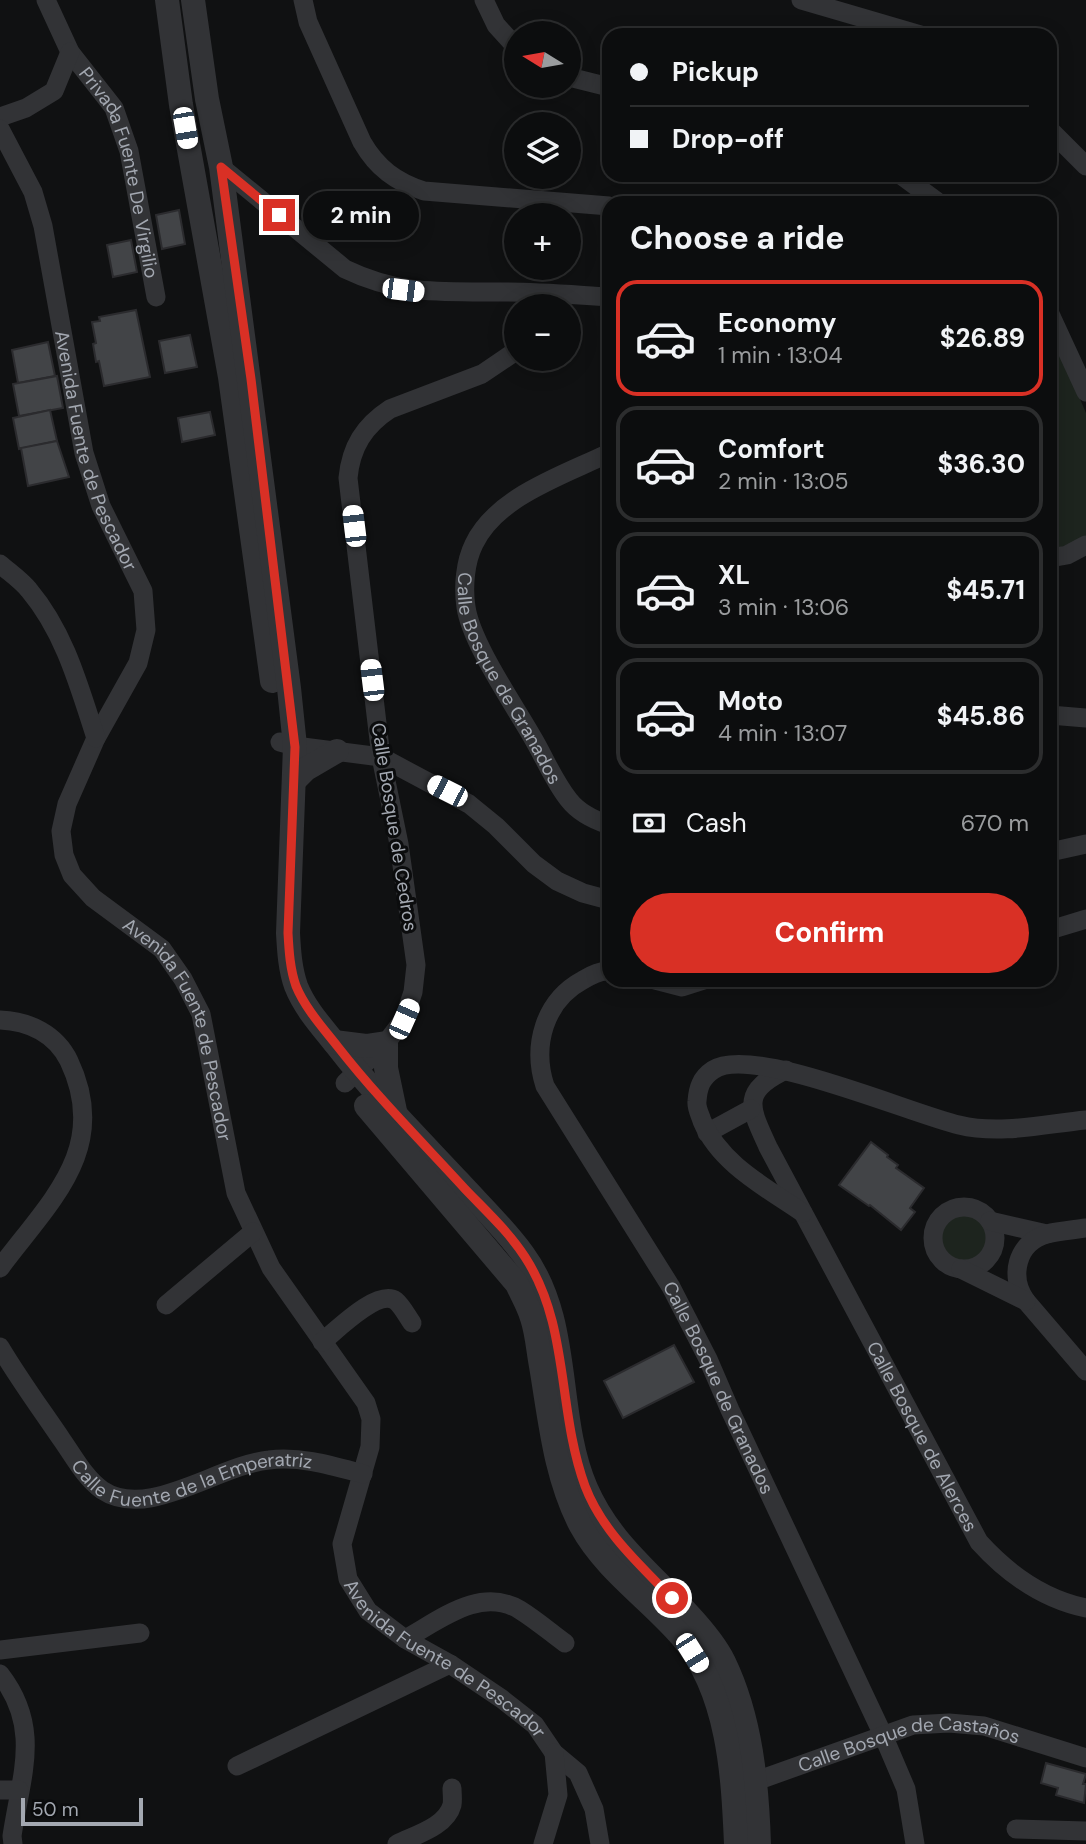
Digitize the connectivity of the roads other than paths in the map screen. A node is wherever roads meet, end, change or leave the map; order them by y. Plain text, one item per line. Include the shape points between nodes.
1 (46, 0) edge
2 (167, 0) edge
3 (193, 0) edge
4 (303, 0) edge
5 (484, 0) edge
6 (801, 0) edge
7 (897, 28) edge
8 (504, 34) edge
9 (70, 51) junction
10 (581, 80) edge
11 (602, 85) edge
12 (0, 117) edge
13 (0, 130) edge
14 (1057, 137) edge
15 (1086, 166) edge
16 (221, 167) junction
17 (910, 182) edge
18 (930, 196) edge
19 (602, 205) edge
20 (527, 294) edge
21 (156, 297) dead end
22 (602, 298) edge
23 (581, 299) edge
24 (1057, 329) edge
25 (504, 359) edge
26 (1086, 392) edge
27 (602, 456) edge
28 (1086, 545) edge
29 (1057, 557) edge
30 (0, 564) edge
31 (1057, 716) edge
32 (1086, 718) edge
33 (96, 738) junction
34 (288, 744) junction
35 (337, 751) junction
36 (381, 757) junction
37 (294, 781) junction
38 (602, 823) edge
39 (1086, 844) edge
40 (1057, 850) edge
41 (602, 898) edge
42 (1086, 919) edge
43 (1057, 928) edge
44 (602, 973) edge
45 (0, 1020) edge
46 (334, 1042) junction
47 (386, 1043) junction
48 (786, 1070) junction
49 (351, 1077) junction
50 (751, 1109) junction
51 (396, 1115) junction
52 (1086, 1120) edge
53 (707, 1133) junction
54 (768, 1147) junction
55 (738, 1168) junction
56 (806, 1216) junction
57 (990, 1221) junction
58 (1086, 1228) edge
59 (253, 1231) junction
60 (1047, 1234) junction
61 (993, 1248) junction
62 (1019, 1259) junction
63 (0, 1268) edge
64 (961, 1269) junction
65 (1027, 1301) junction
66 (166, 1306) dead end
67 (412, 1323) dead end
68 (321, 1342) junction
69 (0, 1347) edge
70 (1086, 1371) edge
71 (363, 1474) junction
72 (1086, 1608) edge
73 (140, 1633) dead end
74 (405, 1639) junction
75 (565, 1643) dead end
76 (0, 1650) edge
77 (450, 1664) junction
78 (0, 1674) edge
79 (883, 1735) junction
80 (554, 1752) junction
81 (1086, 1758) edge
82 (237, 1766) dead end
83 (756, 1782) junction
84 (452, 1788) dead end
85 (732, 1788) junction
86 (10, 1790) edge
87 (1016, 1829) dead end
88 (1086, 1831) edge
89 (13, 1844) edge
90 (397, 1844) edge
91 (543, 1844) edge
92 (600, 1844) edge
93 (736, 1844) edge
94 (759, 1844) edge
95 (915, 1844) edge

1 - 9 street, Privada Fuente De Virgilio
2 - 34 street
3 - 16 street
4 - 19 street via 308,22 362,142 386,173 424,191
5 - 8 street
6 - 7 street
9 - 12 street, Privada Fuente De Virgilio via 54,91
9 - 21 street, Privada Fuente De Virgilio via 114,108 129,151
10 - 11 street
13 - 33 street, Avenida Fuente de Pescador via 33,192 43,226 84,453 102,506 143,591 146,631 138,663
14 - 15 street
16 - 20 street via 345,269 364,279 422,292
16 - 34 street via 251,379
17 - 18 street
22 - 23 street
24 - 26 street
25 - 36 street, Calle Bosque de Cedros via 482,374 379,416 362,434 352,456 348,478
27 - 38 street, Calle Bosque de Granados via 515,499 493,517 474,544 465,577 466,608 477,639 569,801
28 - 29 street
30 - 33 street via 27,588 52,622 74,670
31 - 32 street
33 - 59 street, Avenida Fuente de Pescador via 67,804 61,831 64,855 72,875 93,898 162,949 201,1014 236,1193
34 - 35 street
34 - 37 street
34 - 49 street via 275,942 279,969 298,1015
35 - 36 street
35 - 37 street
36 - 41 street via 469,804 557,881
36 - 47 street, Calle Bosque de Cedros via 416,965 410,1005
37 - 46 street via 290,962 307,1007
39 - 40 street
42 - 43 street
44 - 79 street, Calle Bosque de Granados via 578,982 549,1013 538,1060 545,1086 671,1287
45 - 63 street via 44,1031 65,1052 79,1083 85,1118 80,1147 65,1181
46 - 47 street
46 - 49 street
47 - 49 street, Calle Bosque de Cedros
47 - 51 street via 389,1092
48 - 50 street via 755,1091
48 - 52 street, Calle Bosque de Alerces via 959,1125 1007,1128
48 - 53 street, Calle Bosque de Alerces via 740,1063 715,1068 700,1082 696,1106
49 - 51 street
49 - 85 street via 517,1284 533,1319 555,1446 581,1526 602,1556 682,1637 702,1669 720,1712
50 - 53 street
50 - 54 street, Calle Bosque de Alerces
51 - 83 street via 514,1243 538,1279 551,1312 585,1486 619,1543 690,1616 723,1661 741,1710
53 - 55 street, Calle Bosque de Alerces
54 - 55 street
54 - 56 street, Calle Bosque de Alerces
55 - 56 street, Calle Bosque de Alerces
56 - 72 street, Calle Bosque de Alerces via 979,1542 1025,1583
57 - 60 street
57 - 61 street via 995,1234
57 - 64 street via 967,1207 953,1209 934,1228 938,1255
58 - 60 street
59 - 66 street
59 - 68 street, Avenida Fuente de Pescador via 271,1268
60 - 62 street via 1030,1243
61 - 62 street
61 - 64 street via 986,1260
62 - 65 street via 1017,1286
64 - 65 street
65 - 70 street
67 - 68 street via 397,1301 384,1297 372,1301
68 - 71 street, Avenida Fuente de Pescador via 369,1411 370,1447
69 - 71 street, Calle Fuente de la Emperatriz via 89,1479 112,1495 149,1499 267,1460 293,1459
71 - 74 street, Avenida Fuente de Pescador via 342,1544 348,1579 369,1611
73 - 76 street
74 - 75 street via 483,1600 520,1610
74 - 77 street, Avenida Fuente de Pescador
77 - 80 street, Avenida Fuente de Pescador via 535,1725
77 - 82 street
78 - 86 street via 25,1721 26,1755
79 - 81 street, Calle Bosque de Castaños via 913,1725 984,1726
79 - 83 street, Calle Bosque de Castaños
79 - 95 street, Calle Bosque de Granados via 906,1788
80 - 91 street via 558,1795
80 - 92 street, Avenida Fuente de Pescador via 578,1773 594,1808
83 - 85 street, Calle Bosque de Castaños
83 - 94 street
84 - 90 street via 452,1805 445,1817
85 - 93 street
86 - 89 street
87 - 88 street

